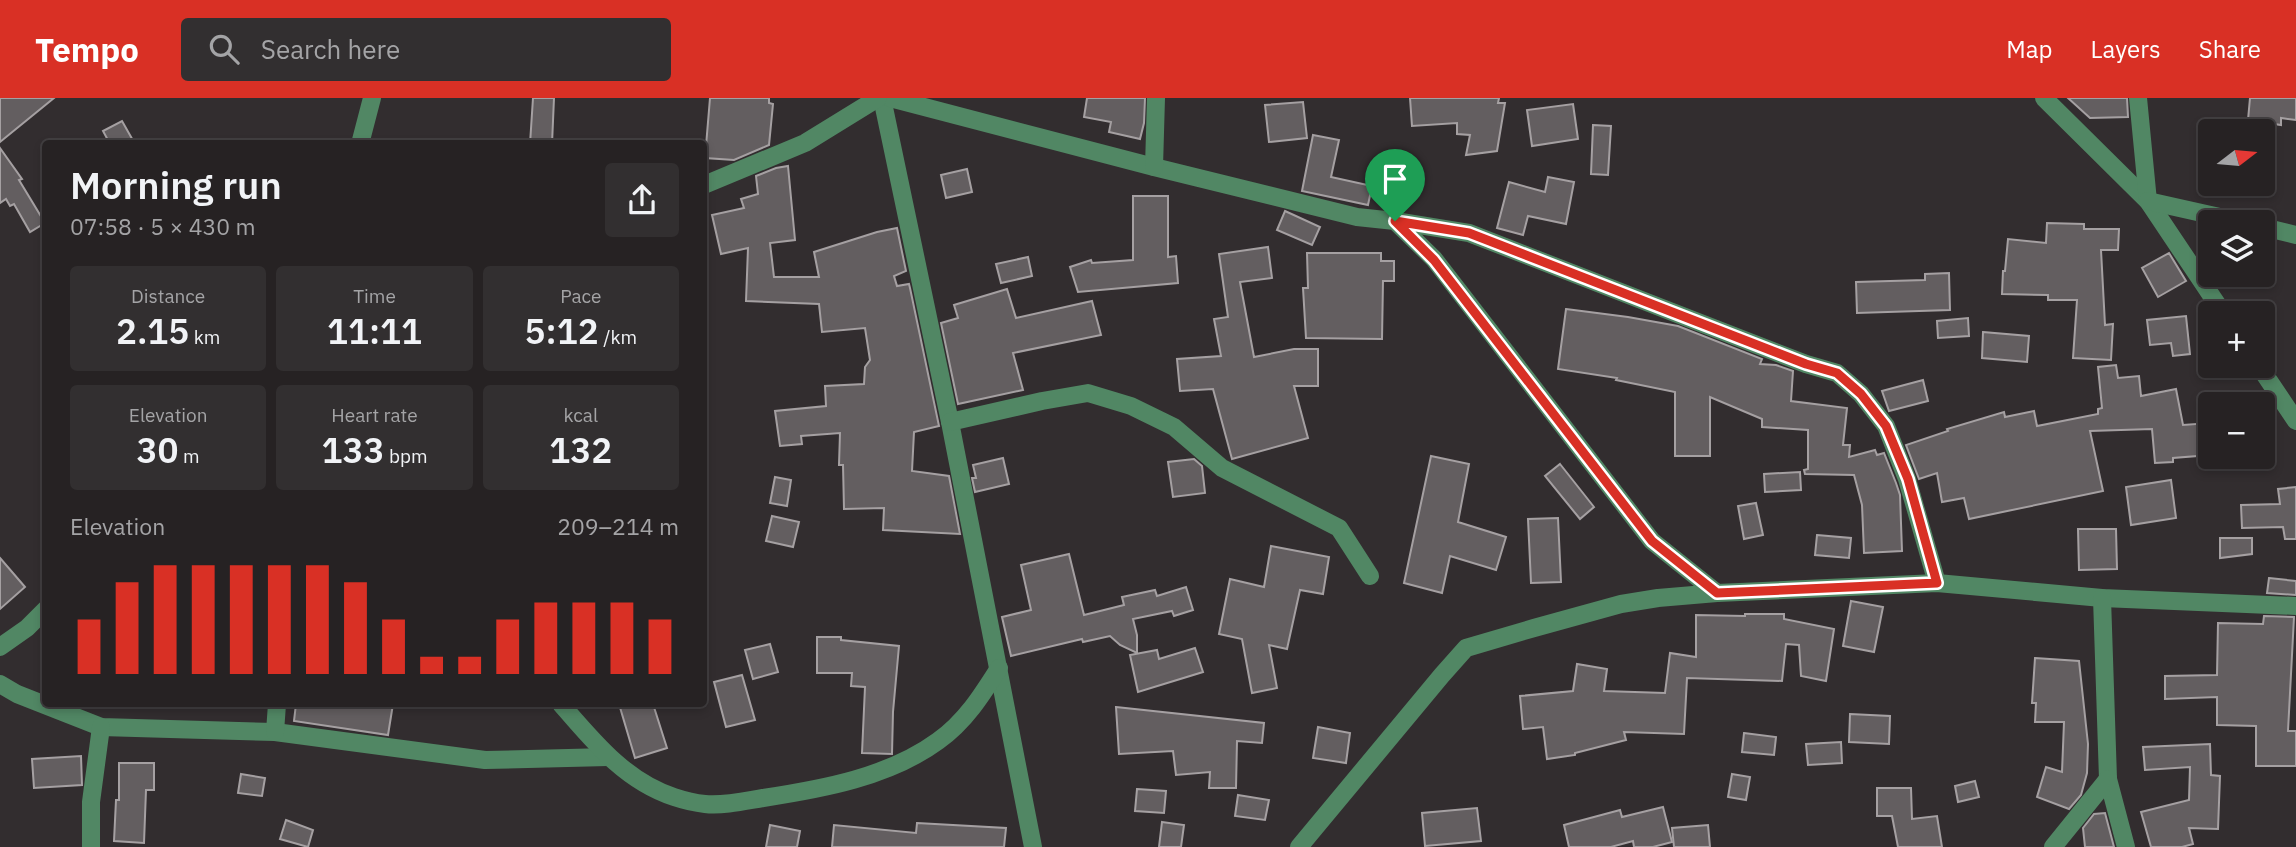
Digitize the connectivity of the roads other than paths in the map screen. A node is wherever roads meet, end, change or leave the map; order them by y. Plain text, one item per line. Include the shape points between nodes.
1 (372, 98) edge
2 (880, 98) edge
3 (890, 98) edge
4 (1156, 98) edge
5 (2044, 98) edge
6 (2138, 98) edge
7 (361, 140) edge
8 (1154, 167) junction
9 (707, 184) edge
10 (2148, 201) junction
11 (2198, 212) edge
12 (1395, 221) junction
13 (2275, 230) edge
14 (2296, 235) edge
15 (2215, 301) edge
16 (2267, 378) edge
17 (2296, 421) edge
18 (950, 422) junction
19 (1370, 576) dead end
20 (1937, 583) junction
21 (1717, 593) junction
22 (2102, 598) junction
23 (2296, 606) edge
24 (42, 613) edge
25 (0, 647) edge
26 (999, 668) junction
27 (0, 684) edge
28 (42, 704) edge
29 (50, 707) edge
30 (277, 707) edge
31 (564, 707) edge
32 (101, 727) junction
33 (275, 732) junction
34 (608, 757) junction
35 (2108, 779) junction
36 (91, 847) edge
37 (1033, 847) edge
38 (1299, 847) edge
39 (2053, 847) edge
40 (2126, 847) edge

1 - 7 street
2 - 9 street via 805,143
2 - 18 street
3 - 8 street
4 - 8 street
5 - 10 street
6 - 10 street
8 - 12 street via 1357,217
10 - 11 street
10 - 15 street
12 - 20 street via 1469,233 1837,373 1886,426 1908,479
12 - 21 street via 1434,260 1652,541
13 - 14 street
16 - 17 street
18 - 19 street via 1088,393 1130,406 1174,427 1222,468 1339,528
18 - 26 street
20 - 21 street
20 - 22 street
21 - 38 street via 1622,604 1466,649
22 - 23 street
22 - 35 street
24 - 25 street
26 - 34 street via 972,709 940,740 907,761 791,794 706,804 671,796 631,776
26 - 37 street
27 - 28 street
29 - 32 street
30 - 33 street
31 - 34 street
32 - 33 street
32 - 36 street via 91,802
33 - 34 street via 485,760
35 - 39 street
35 - 40 street

